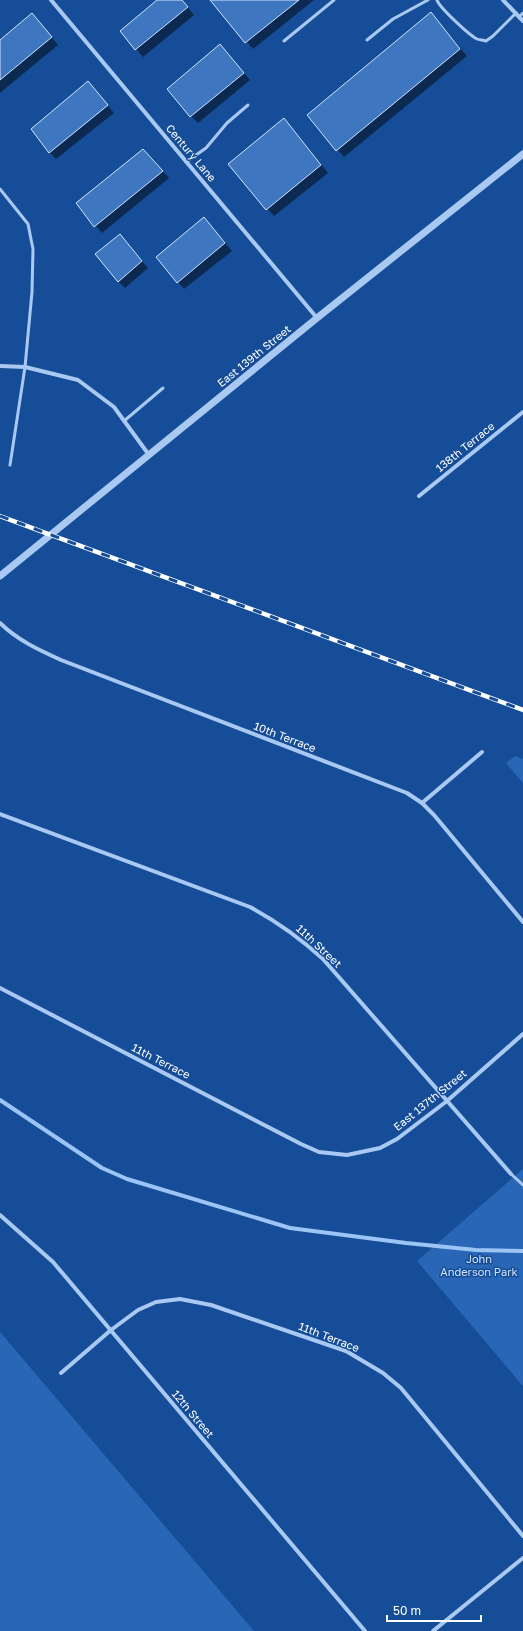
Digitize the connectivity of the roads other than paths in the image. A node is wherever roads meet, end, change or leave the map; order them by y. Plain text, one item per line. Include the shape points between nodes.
1 (51, 0) edge
2 (334, 0) edge
3 (428, 0) edge
4 (437, 0) edge
5 (503, 0) edge
6 (520, 14) edge
7 (523, 20) edge
8 (367, 40) dead end
9 (284, 41) dead end
10 (248, 105) dead end
11 (523, 154) edge
12 (186, 162) junction
13 (0, 189) edge
14 (317, 318) junction
15 (0, 366) edge
16 (25, 367) junction
17 (163, 388) dead end
18 (523, 412) edge
19 (124, 421) junction
20 (149, 456) junction
21 (10, 465) dead end
22 (419, 496) dead end
23 (0, 576) edge
24 (0, 623) edge
25 (482, 752) dead end
26 (422, 803) junction
27 (0, 814) edge
28 (523, 922) edge
29 (0, 988) edge
30 (523, 1034) edge
31 (447, 1101) junction
32 (337, 1154) joint
33 (511, 1174) joint
34 (523, 1185) edge
35 (0, 1214) edge
36 (110, 1330) junction
37 (61, 1373) dead end
38 (523, 1536) edge
39 (523, 1558) edge
40 (364, 1631) edge
41 (433, 1631) edge

1 - 12 street, Century Lane
2 - 9 lane
3 - 8 lane via 393,19
4 - 6 lane via 445,11 478,40 486,41
5 - 6 street
6 - 7 street
10 - 12 lane via 227,123 206,148
11 - 14 street, East 139th Street
12 - 14 street, Century Lane
13 - 16 lane via 28,224 33,249
14 - 20 street, East 139th Street
15 - 16 street
16 - 19 street via 78,380 114,407
16 - 21 lane
17 - 19 lane
18 - 22 street, 138th Terrace
19 - 20 street
20 - 23 street, East 139th Street
24 - 26 street, 10th Terrace via 31,646 61,660 406,793
25 - 26 street
26 - 28 street, 10th Terrace
27 - 31 street, 11th Street via 250,907 271,918 324,959
29 - 32 street, 11th Terrace via 301,1144 319,1152
30 - 31 street, East 137th Street
31 - 32 street, East 137th Street via 397,1139 380,1148 347,1155
31 - 33 street, 11th Street
33 - 34 lane
35 - 36 street, 12th Street via 53,1262
36 - 37 street, 11th Terrace
36 - 38 street, 11th Terrace via 138,1310 156,1302 180,1299 211,1305 346,1351 384,1373 401,1388
36 - 40 street, 12th Street
39 - 41 street

